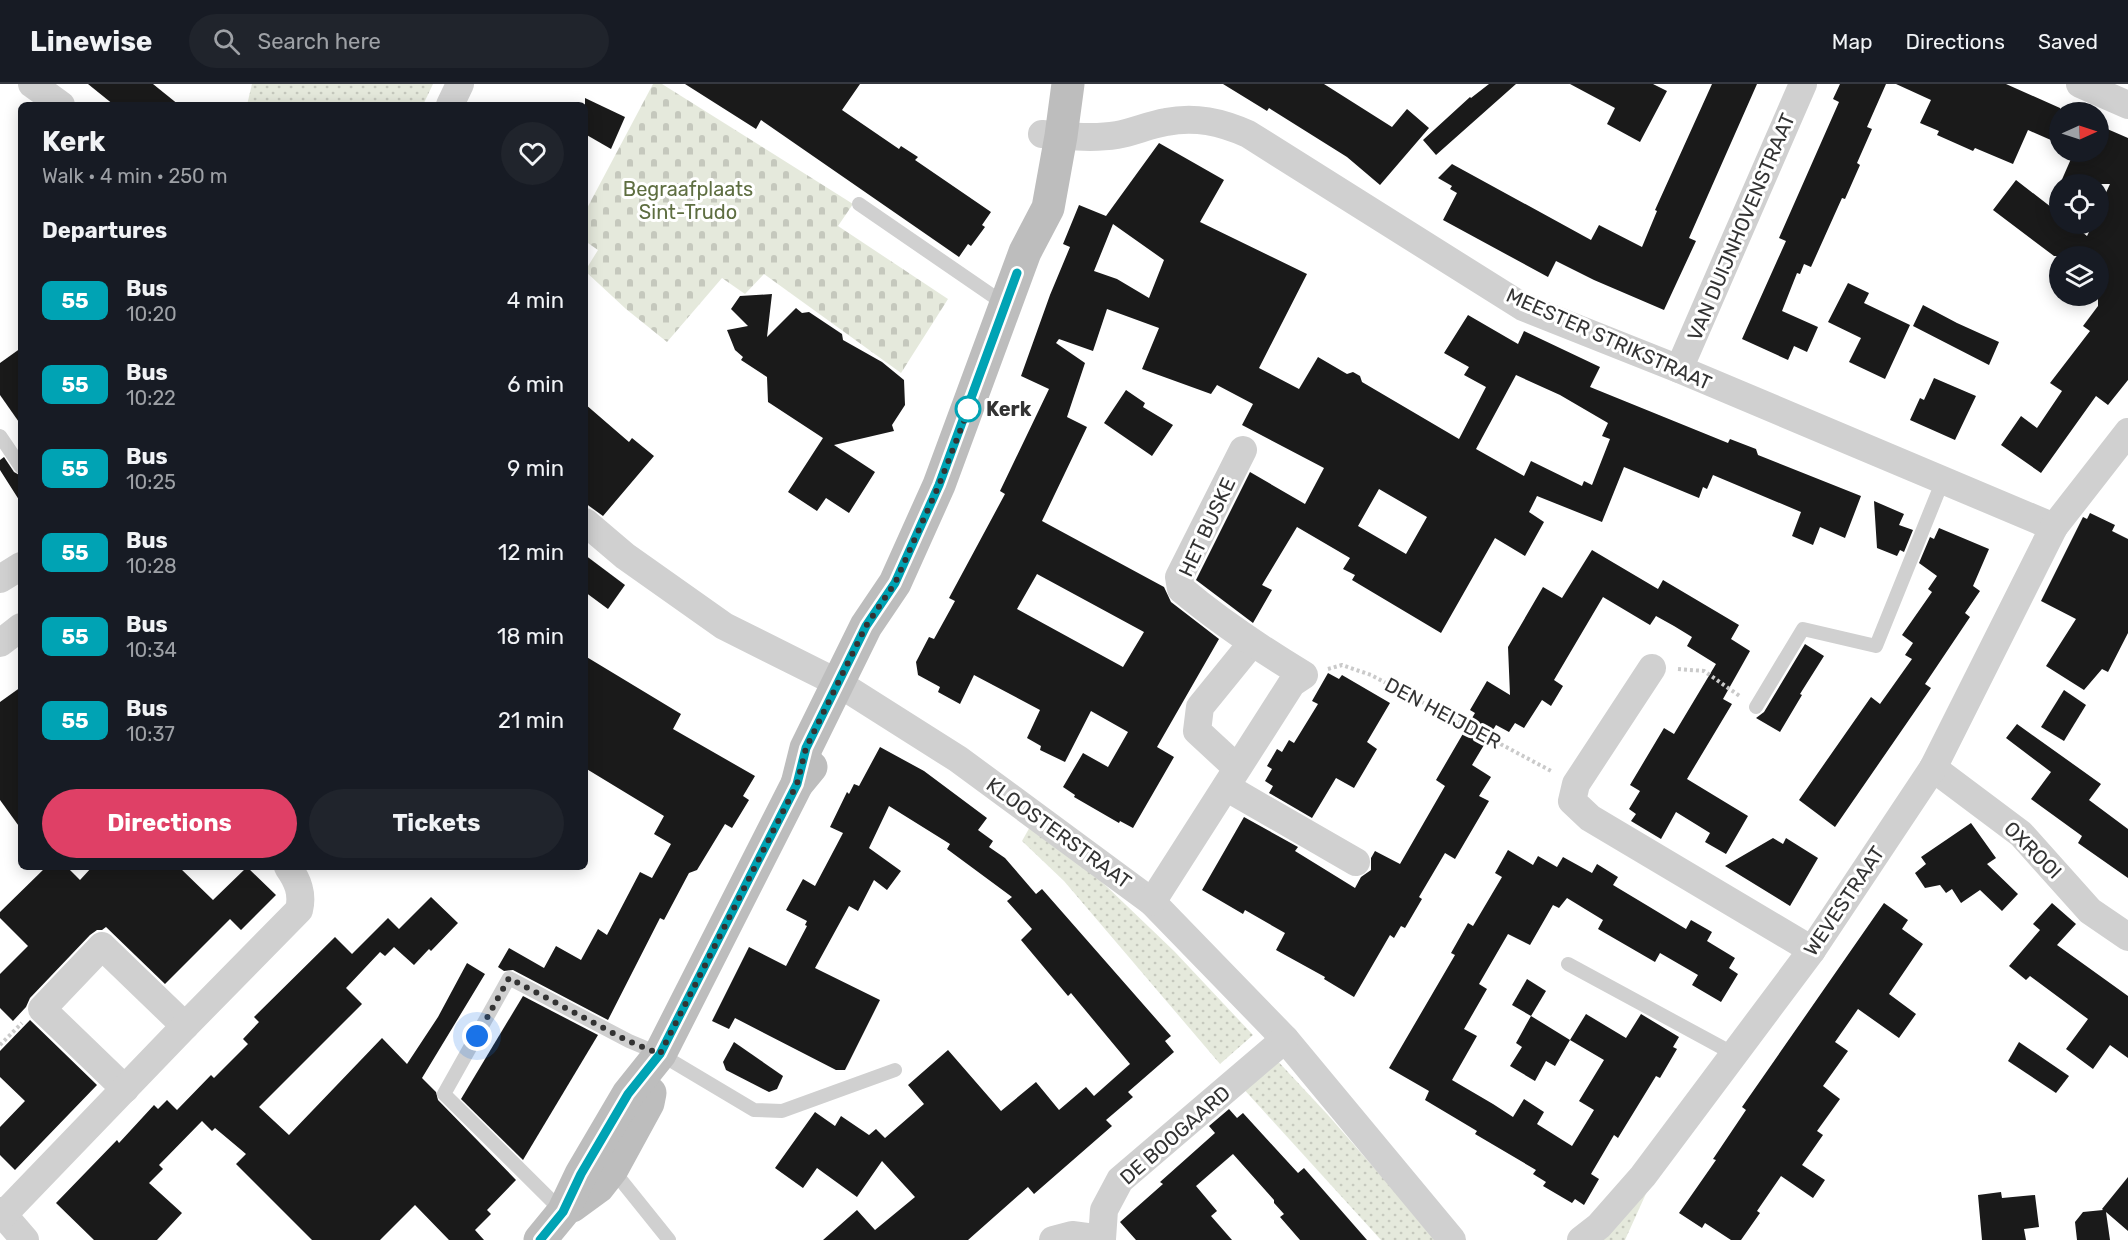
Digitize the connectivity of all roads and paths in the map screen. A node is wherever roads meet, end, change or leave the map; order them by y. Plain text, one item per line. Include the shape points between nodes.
1 (32, 84) edge
2 (460, 84) edge
3 (1056, 84) edge
4 (1068, 84) edge
5 (1803, 84) edge
6 (2080, 84) edge
7 (57, 102) edge
8 (451, 102) edge
9 (2128, 105) edge
10 (1052, 135) junction
11 (859, 204) dead end
12 (1006, 305) junction
13 (1679, 369) junction
14 (2128, 432) edge
15 (0, 436) edge
16 (1243, 450) dead end
17 (18, 463) edge
18 (1943, 480) junction
19 (588, 524) edge
20 (2054, 527) junction
21 (18, 568) edge
22 (0, 579) edge
23 (18, 629) edge
24 (0, 643) edge
25 (1252, 644) junction
26 (1652, 668) joint
27 (1304, 675) junction
28 (845, 688) junction
29 (1756, 707) joint
30 (1933, 768) junction
31 (1232, 778) junction
32 (1576, 784) junction
33 (1356, 862) dead end
34 (290, 870) edge
35 (1152, 902) junction
36 (2128, 937) edge
37 (1812, 950) junction
38 (1568, 964) dead end
39 (185, 1026) junction
40 (1285, 1040) junction
41 (660, 1054) junction
42 (1734, 1054) junction
43 (896, 1070) dead end
44 (125, 1089) junction
45 (612, 1169) junction
46 (563, 1212) junction
47 (2, 1213) edge
48 (1102, 1239) edge
49 (25, 1240) edge
50 (540, 1240) edge
51 (669, 1240) edge
52 (1053, 1240) edge
53 (1452, 1240) edge
54 (1581, 1240) edge

1 - 7 street
2 - 8 street
3 - 10 street via 1050,97
4 - 10 street
5 - 13 street, VAN DUIJNHOVENSTRAAT
6 - 9 street
10 - 12 street via 1048,208 1025,252
10 - 13 street, MEESTER STRIKSTRAAT via 1117,135 1168,121 1197,119 1224,123 1248,134 1523,307
11 - 12 lane
12 - 28 street via 939,485 895,583 883,635
13 - 18 street, MEESTER STRIKSTRAAT
14 - 20 street, WEVESTRAAT
15 - 17 lane
16 - 25 street, HET BUSKE via 1179,577 1181,589
18 - 20 street, MEESTER STRIKSTRAAT
18 - 29 lane via 1876,646 1803,628
19 - 28 street, KLOOSTERSTRAAT via 724,626
20 - 30 street, WEVESTRAAT
21 - 22 street
23 - 24 street
25 - 27 street, HET BUSKE
25 - 31 street via 1200,707 1197,731
26 - 29 path via 1704,671
26 - 32 street
27 - 31 street via 1292,684
27 - 32 path, DEN HEIJDER via 1342,665 1371,675
28 - 35 street, KLOOSTERSTRAAT via 958,759
28 - 41 street via 806,748 797,784
30 - 36 street, OXROOI via 2022,834 2091,911
30 - 37 street, WEVESTRAAT
31 - 33 street
31 - 35 street
32 - 37 street via 1572,801 1590,818
34 - 39 street via 302,900 299,910
35 - 40 street, KLOOSTERSTRAAT
37 - 42 street, WEVESTRAAT
38 - 42 lane
39 - 44 street
39 - 44 street via 102,946 42,1009
40 - 48 street, DE BOOGAARD via 1120,1180 1104,1210
40 - 53 street, KLOOSTERSTRAAT
41 - 43 lane via 754,1110 782,1111
41 - 45 street via 648,1103
41 - 46 street via 622,1104
41 - 46 lane via 509,978 444,1094
42 - 54 street, WEVESTRAAT via 1643,1176 1599,1226
44 - 47 street
45 - 46 street via 598,1187
45 - 51 lane
46 - 50 street
47 - 49 street
48 - 52 street, DE BOOGAARD via 1072,1235

